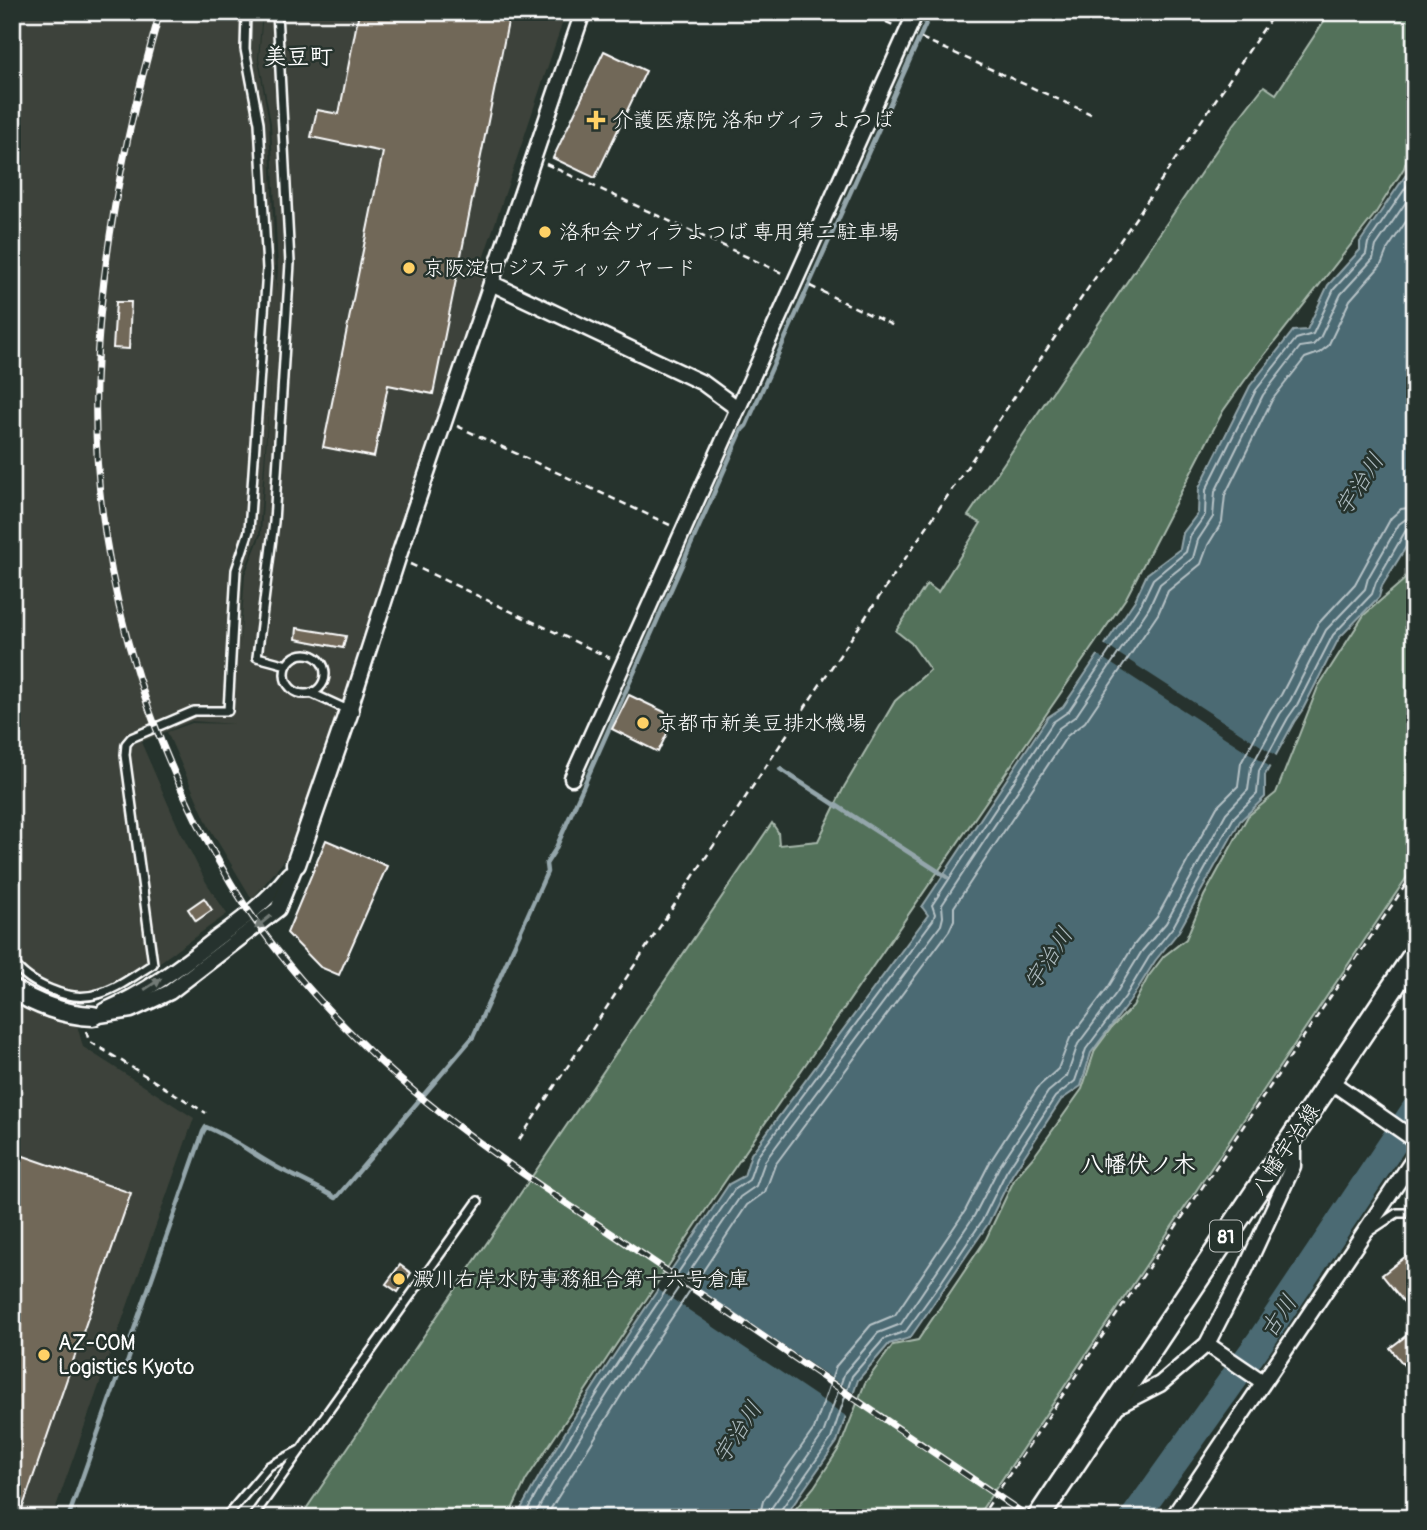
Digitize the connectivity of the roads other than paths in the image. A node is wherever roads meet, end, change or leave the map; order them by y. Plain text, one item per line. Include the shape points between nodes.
1 (247, 12) edge
2 (277, 12) edge
3 (583, 12) edge
4 (916, 12) edge
5 (491, 283) junction
6 (737, 408) junction
7 (287, 665) junction
8 (311, 693) junction
9 (349, 711) junction
10 (572, 778) dead end
11 (296, 864) joint
12 (1415, 954) edge
13 (12, 961) edge
14 (12, 989) edge
15 (86, 1016) joint
16 (1330, 1081) junction
17 (1293, 1138) junction
18 (1415, 1140) edge
19 (1415, 1157) edge
20 (478, 1201) dead end
21 (1415, 1213) edge
22 (1361, 1237) junction
23 (1207, 1344) junction
24 (1257, 1378) junction
25 (1109, 1410) junction
26 (303, 1448) junction
27 (1173, 1517) edge
28 (225, 1518) edge
29 (252, 1518) edge
30 (1038, 1518) edge

1 - 13 lane via 245,48 258,122 267,269 249,531 236,570 228,711 194,711 126,744 153,964 112,990 85,998 36,984
2 - 7 lane via 290,263 274,522 257,657
3 - 5 street
4 - 6 street
5 - 6 street via 703,383
5 - 9 street
6 - 10 street
7 - 8 lane via 290,687
7 - 8 lane via 303,654 320,661 324,679
8 - 9 lane
9 - 11 street
11 - 15 street via 278,909 170,992 131,1010
12 - 16 main road, 八幡宇治線 / 81
14 - 15 street via 72,1015
16 - 17 main road, 八幡宇治線 / 81
16 - 18 street
17 - 23 street via 1293,1166
17 - 25 main road, 八幡宇治線 / 81
19 - 22 street
20 - 26 lane
21 - 22 lane via 1397,1213
22 - 24 street
23 - 24 street
23 - 25 street via 1160,1384
24 - 27 street
25 - 30 main road, 八幡宇治線 / 81
26 - 28 lane via 269,1466
26 - 29 lane

